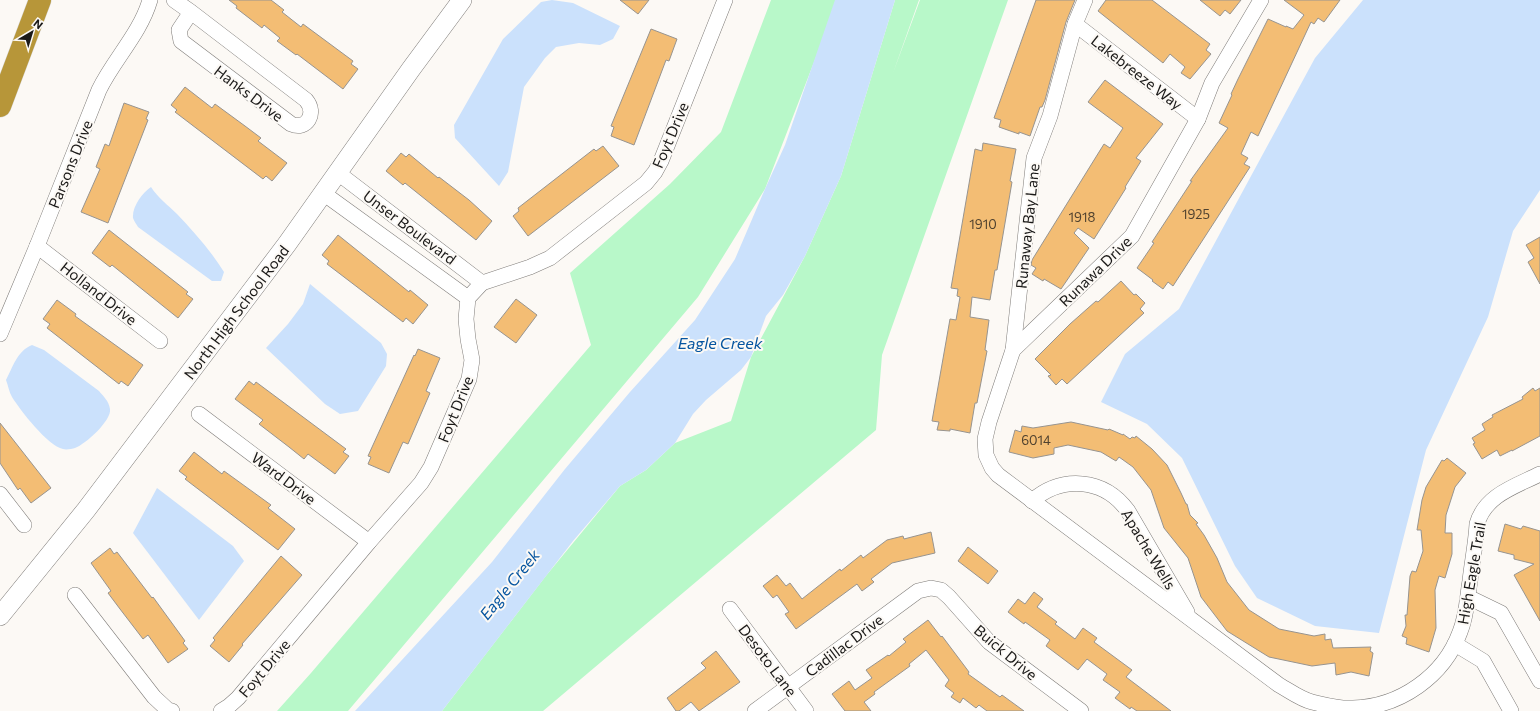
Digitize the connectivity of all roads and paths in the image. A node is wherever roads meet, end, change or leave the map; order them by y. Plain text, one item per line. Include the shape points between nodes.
1 (40, 0) edge
2 (150, 0) edge
3 (174, 0) edge
4 (462, 0) edge
5 (1085, 0) edge
6 (1261, 0) edge
7 (722, 1) edge
8 (191, 12) junction
9 (1075, 24) junction
10 (0, 106) edge
11 (1198, 119) junction
12 (338, 173) junction
13 (323, 193) junction
14 (38, 246) junction
15 (482, 283) junction
16 (468, 298) junction
17 (0, 334) edge
18 (160, 341) dead end
19 (1013, 350) junction
20 (199, 414) dead end
21 (986, 455) joint
22 (1540, 474) edge
23 (0, 494) edge
24 (1032, 501) junction
25 (24, 525) dead end
26 (369, 542) junction
27 (936, 589) joint
28 (75, 595) dead end
29 (1468, 597) junction
30 (730, 609) dead end
31 (0, 616) edge
32 (1191, 618) junction
33 (1455, 644) junction
34 (1540, 681) edge
35 (788, 687) junction
36 (1372, 709) edge
37 (172, 711) edge
38 (221, 711) edge
39 (755, 711) edge
40 (806, 711) edge
41 (1081, 711) edge
42 (1511, 711) edge

1 - 10 highway
2 - 14 street, Parsons Drive via 141,23 99,90
3 - 8 street, Hanks Drive
4 - 12 street, North High School Road
5 - 9 street, Runaway Bay Lane
6 - 11 street, Runawa Drive via 1212,83
7 - 15 street, Foyt Drive via 661,161 652,176 550,258
8 - 8 street, Hanks Drive via 306,100 312,113 306,122 297,126 290,124 181,41 179,30
9 - 11 street, Lakebreeze Way
9 - 19 street, Runaway Bay Lane via 1050,116 1034,158
11 - 19 street, Runawa Drive via 1132,236
12 - 13 street, North High School Road
12 - 15 street, Unser Boulevard
13 - 16 street, Unser Boulevard
13 - 31 street, North High School Road via 288,244 86,510
14 - 17 street, Parsons Drive
14 - 18 street, Holland Drive
15 - 16 street, Foyt Drive
16 - 26 street, Foyt Drive via 466,319 472,360 469,379 427,475
19 - 21 street, Runaway Bay Lane via 989,422 985,439
20 - 26 street, Ward Drive
21 - 24 street, Apache Wells via 998,475
22 - 29 street, High Eagle Trail via 1496,496 1484,508 1477,524
23 - 25 street
24 - 32 street, Apache Wells
24 - 32 street, Apache Wells via 1047,490 1069,484 1094,486 1110,494 1128,511
26 - 38 street, Foyt Drive via 238,698
27 - 35 street, Cadillac Drive via 918,591
27 - 41 street, Buick Drive via 949,597 989,642
28 - 37 street via 154,697
29 - 33 street, High Eagle Trail via 1465,617
29 - 34 street via 1501,613
30 - 35 street, Desoto Lane
32 - 36 street, Apache Wells via 1295,695 1312,702 1341,708
33 - 36 street, High Eagle Trail via 1428,679 1396,699
33 - 42 street via 1483,661
35 - 39 street, Cadillac Drive
35 - 40 street, Desoto Lane

